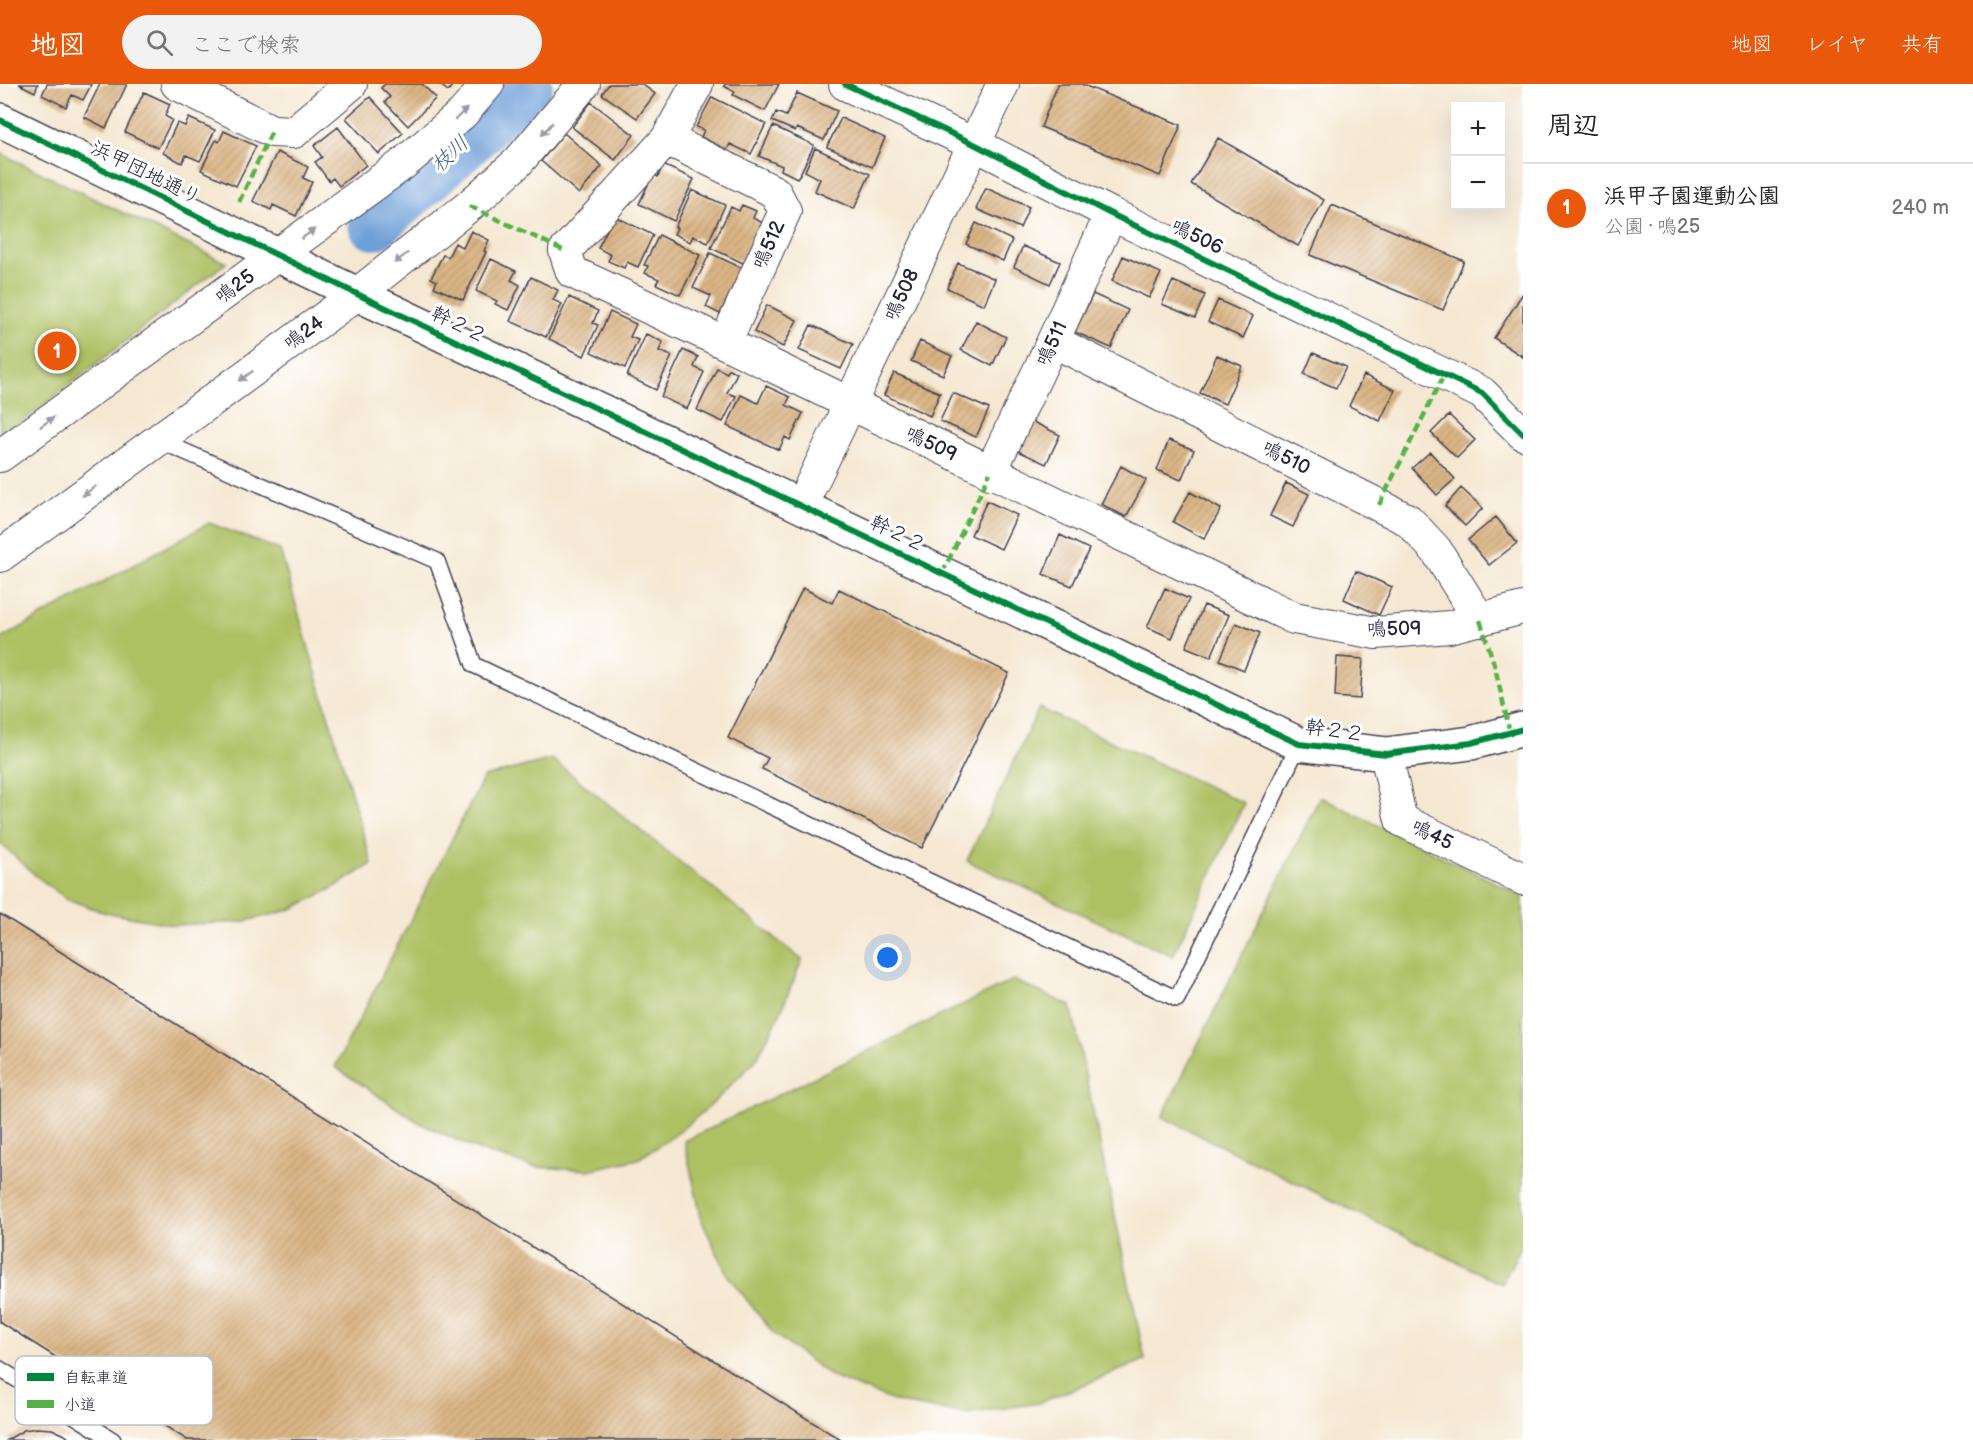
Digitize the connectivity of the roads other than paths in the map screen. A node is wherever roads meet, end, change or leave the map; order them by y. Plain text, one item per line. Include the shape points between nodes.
1 (177, 84) edge
2 (351, 84) edge
3 (488, 84) edge
4 (585, 84) edge
5 (697, 84) edge
6 (845, 84) edge
7 (1003, 84) edge
8 (0, 120) edge
9 (667, 139) junction
10 (974, 144) junction
11 (1111, 214) junction
12 (278, 255) junction
13 (357, 294) junction
14 (1053, 341) junction
15 (724, 343) junction
16 (849, 405) junction
17 (1523, 434) edge
18 (158, 440) junction
19 (0, 456) edge
20 (990, 473) junction
21 (801, 506) junction
22 (0, 556) edge
23 (1523, 608) edge
24 (1480, 620) junction
25 (1523, 729) edge
26 (1299, 744) junction
27 (1386, 754) junction
28 (1523, 879) edge
29 (0, 1369) edge
30 (15, 1378) edge
31 (89, 1425) edge
32 (113, 1440) edge

1 - 2 street via 272,131 294,132
12 -> 3 street, 鳴25 via 403,164 463,113
4 -> 13 street, 鳴24 via 518,162
5 - 9 street, 鳴509
6 - 10 street, 鳴506
7 - 10 street, 鳴508
8 - 12 street, 浜甲団地通り
9 - 15 street, 鳴512 via 775,192 785,210
9 - 15 street, 鳴509 via 565,251 572,272
10 - 11 street, 鳴506
10 - 16 street, 鳴508
11 - 14 street, 鳴511
11 - 17 street, 鳴506 via 1482,393
12 - 13 street, 幹２２
19 -> 12 street, 鳴25
13 -> 18 street, 鳴24
13 - 21 street, 幹２２
14 - 20 street, 鳴511
14 - 24 street, 鳴510 via 1408,520 1436,550
15 - 16 street, 鳴509
16 - 20 street, 鳴509
16 - 21 street, 鳴508
18 -> 22 street, 鳴24
18 - 26 lane via 437,561 474,665 1177,999
20 - 24 street, 鳴509 via 1294,618 1376,633 1449,627
21 - 26 street, 幹２２
23 - 24 street, 鳴509
25 - 27 street, 幹２２ via 1471,742
26 - 27 street, 幹２２
27 - 28 street, 鳴45 via 1401,820
29 - 30 lane
31 - 32 lane

